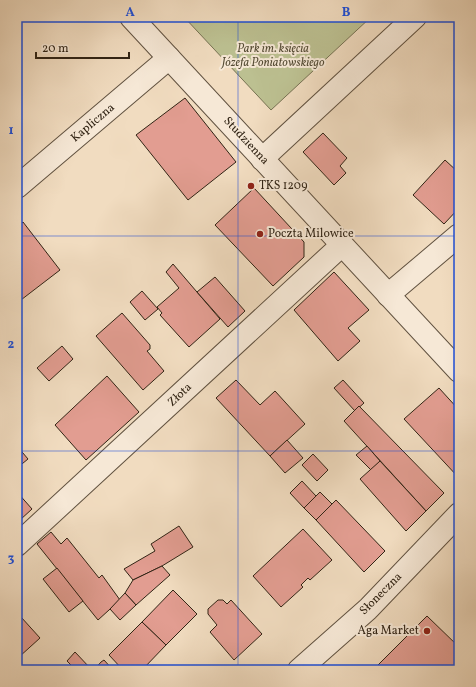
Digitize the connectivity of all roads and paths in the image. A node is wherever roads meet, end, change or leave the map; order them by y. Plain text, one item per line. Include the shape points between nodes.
1 (131, 17) edge
2 (415, 17) edge
3 (169, 58) junction
4 (262, 159) junction
5 (17, 187) edge
6 (459, 235) edge
7 (342, 245) junction
8 (388, 295) junction
9 (459, 371) edge
10 (459, 514) edge
11 (17, 545) edge
12 (299, 670) edge

1 - 3 street, Studzienna
2 - 4 street
3 - 4 street, Studzienna
3 - 5 street, Kapliczna
4 - 7 street, Studzienna
6 - 8 street
7 - 8 street, Studzienna
7 - 11 street, Złota
8 - 9 street, Studzienna
10 - 12 street, Słoneczna via 368,609

